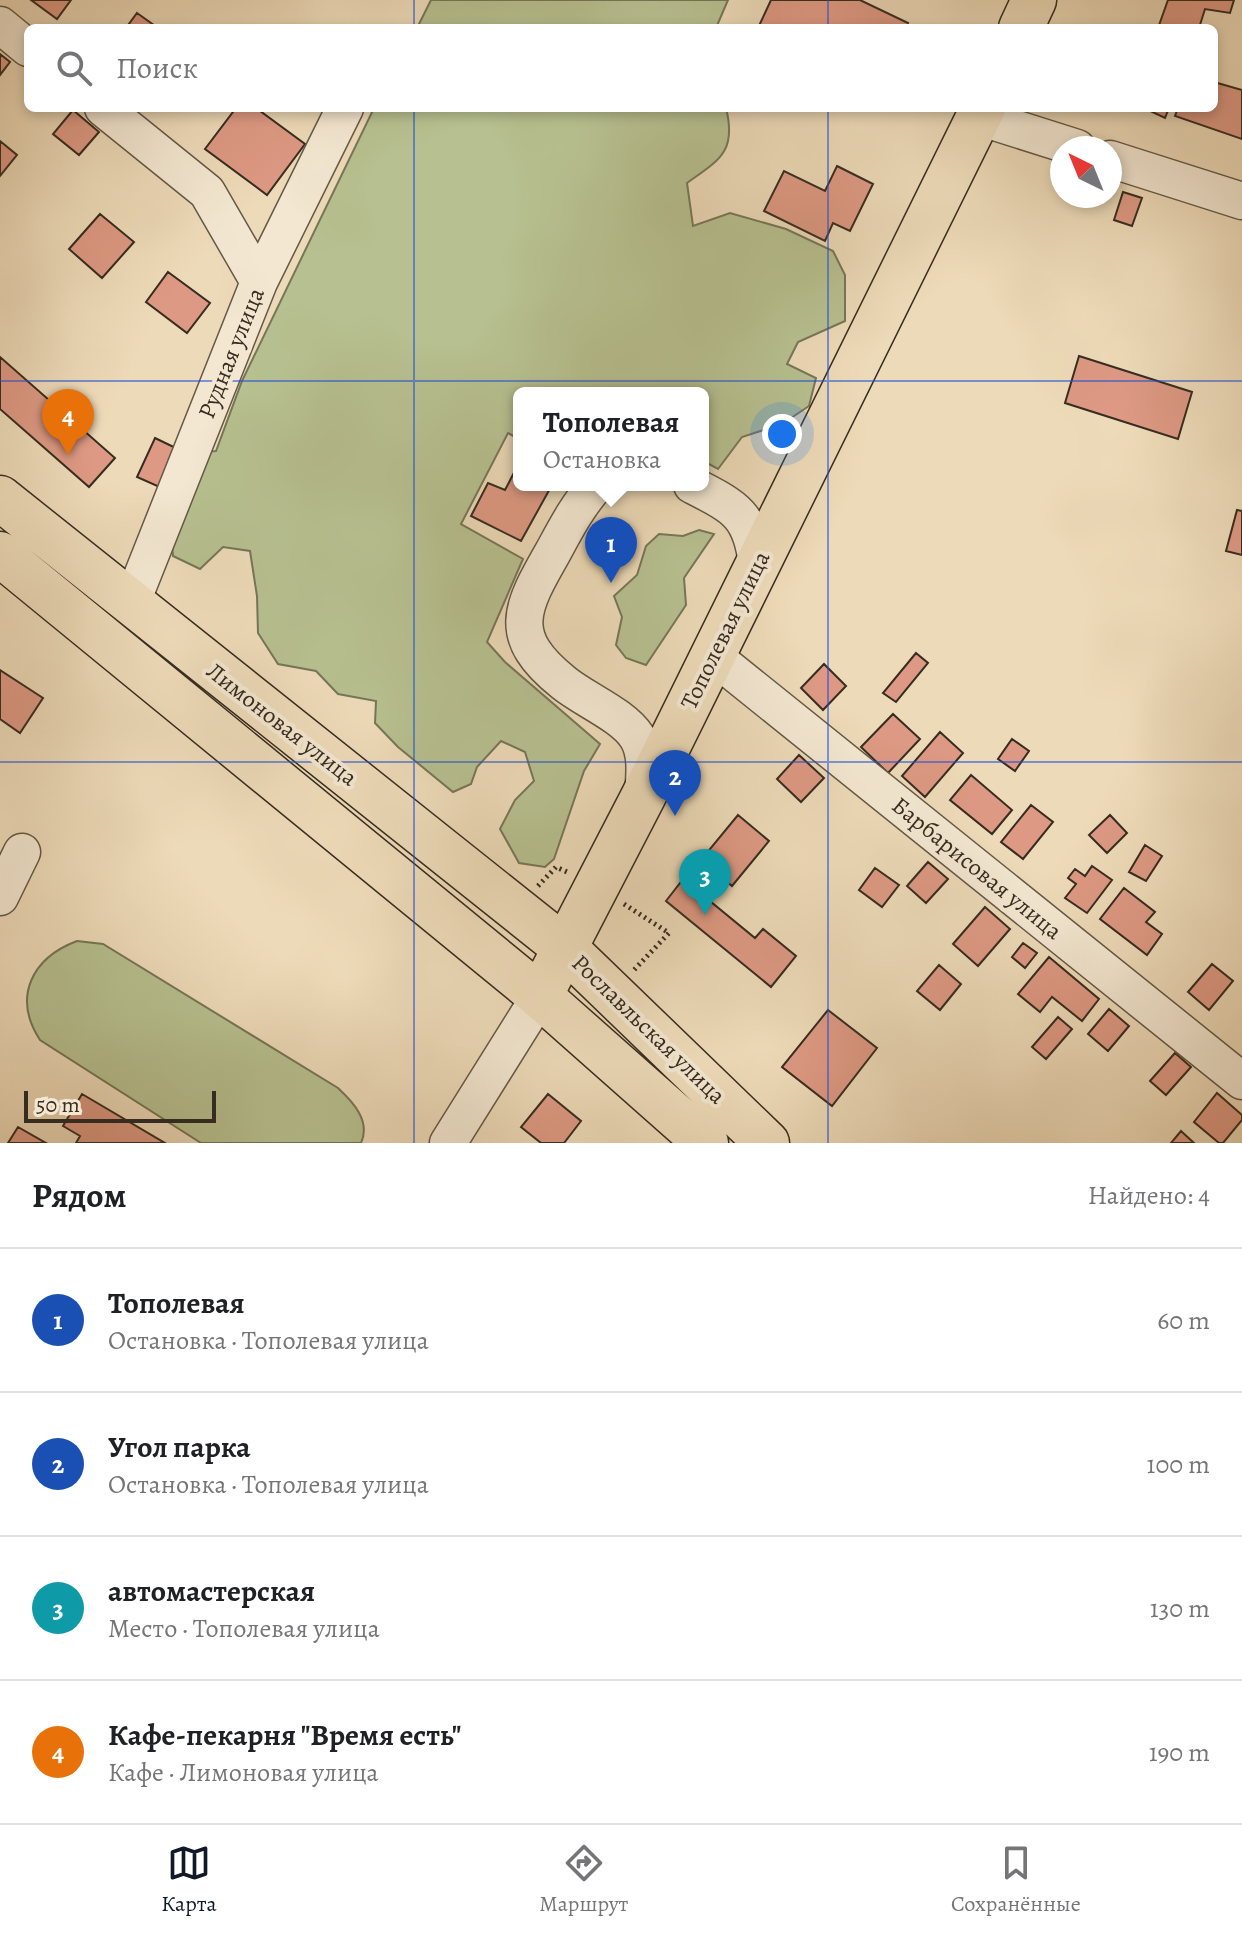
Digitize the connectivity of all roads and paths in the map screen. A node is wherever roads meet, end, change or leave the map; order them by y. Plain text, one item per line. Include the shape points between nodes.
1 (1034, 0) edge
2 (1023, 24) edge
3 (0, 25) edge
4 (24, 45) edge
5 (108, 112) edge
6 (343, 112) edge
7 (981, 112) edge
8 (1050, 138) edge
9 (1122, 163) edge
10 (1242, 201) edge
11 (259, 282) junction
12 (590, 491) edge
13 (703, 491) edge
14 (0, 498) edge
15 (0, 554) edge
16 (757, 564) junction
17 (131, 604) junction
18 (712, 655) junction
19 (643, 797) junction
20 (22, 852) dead end
21 (0, 897) edge
22 (565, 948) junction
23 (540, 996) junction
24 (1242, 1081) edge
25 (448, 1143) edge
26 (706, 1143) edge
27 (767, 1143) edge

1 - 2 main road
3 - 4 street
5 - 11 street via 207,192
6 - 11 street, Рудная улица
7 - 8 street
7 - 16 main road, Тополевая улица
9 - 10 street
11 - 17 street, Рудная улица
12 - 19 street via 528,596 526,635 538,660 638,739 644,758
13 - 16 street via 743,518 754,536
14 - 17 main road, Лимоновая улица
15 - 23 main road, Лимоновая улица
16 - 18 main road, Тополевая улица
17 - 22 main road, Лимоновая улица
18 - 19 main road, Тополевая улица
18 - 24 street, Барбарисовая улица
19 - 22 main road, Тополевая улица
20 - 21 street
22 - 23 main road, Тополевая улица
22 - 27 main road, Рославльская улица
23 - 25 street, Тополевая улица
23 - 26 main road, Рославльская улица

